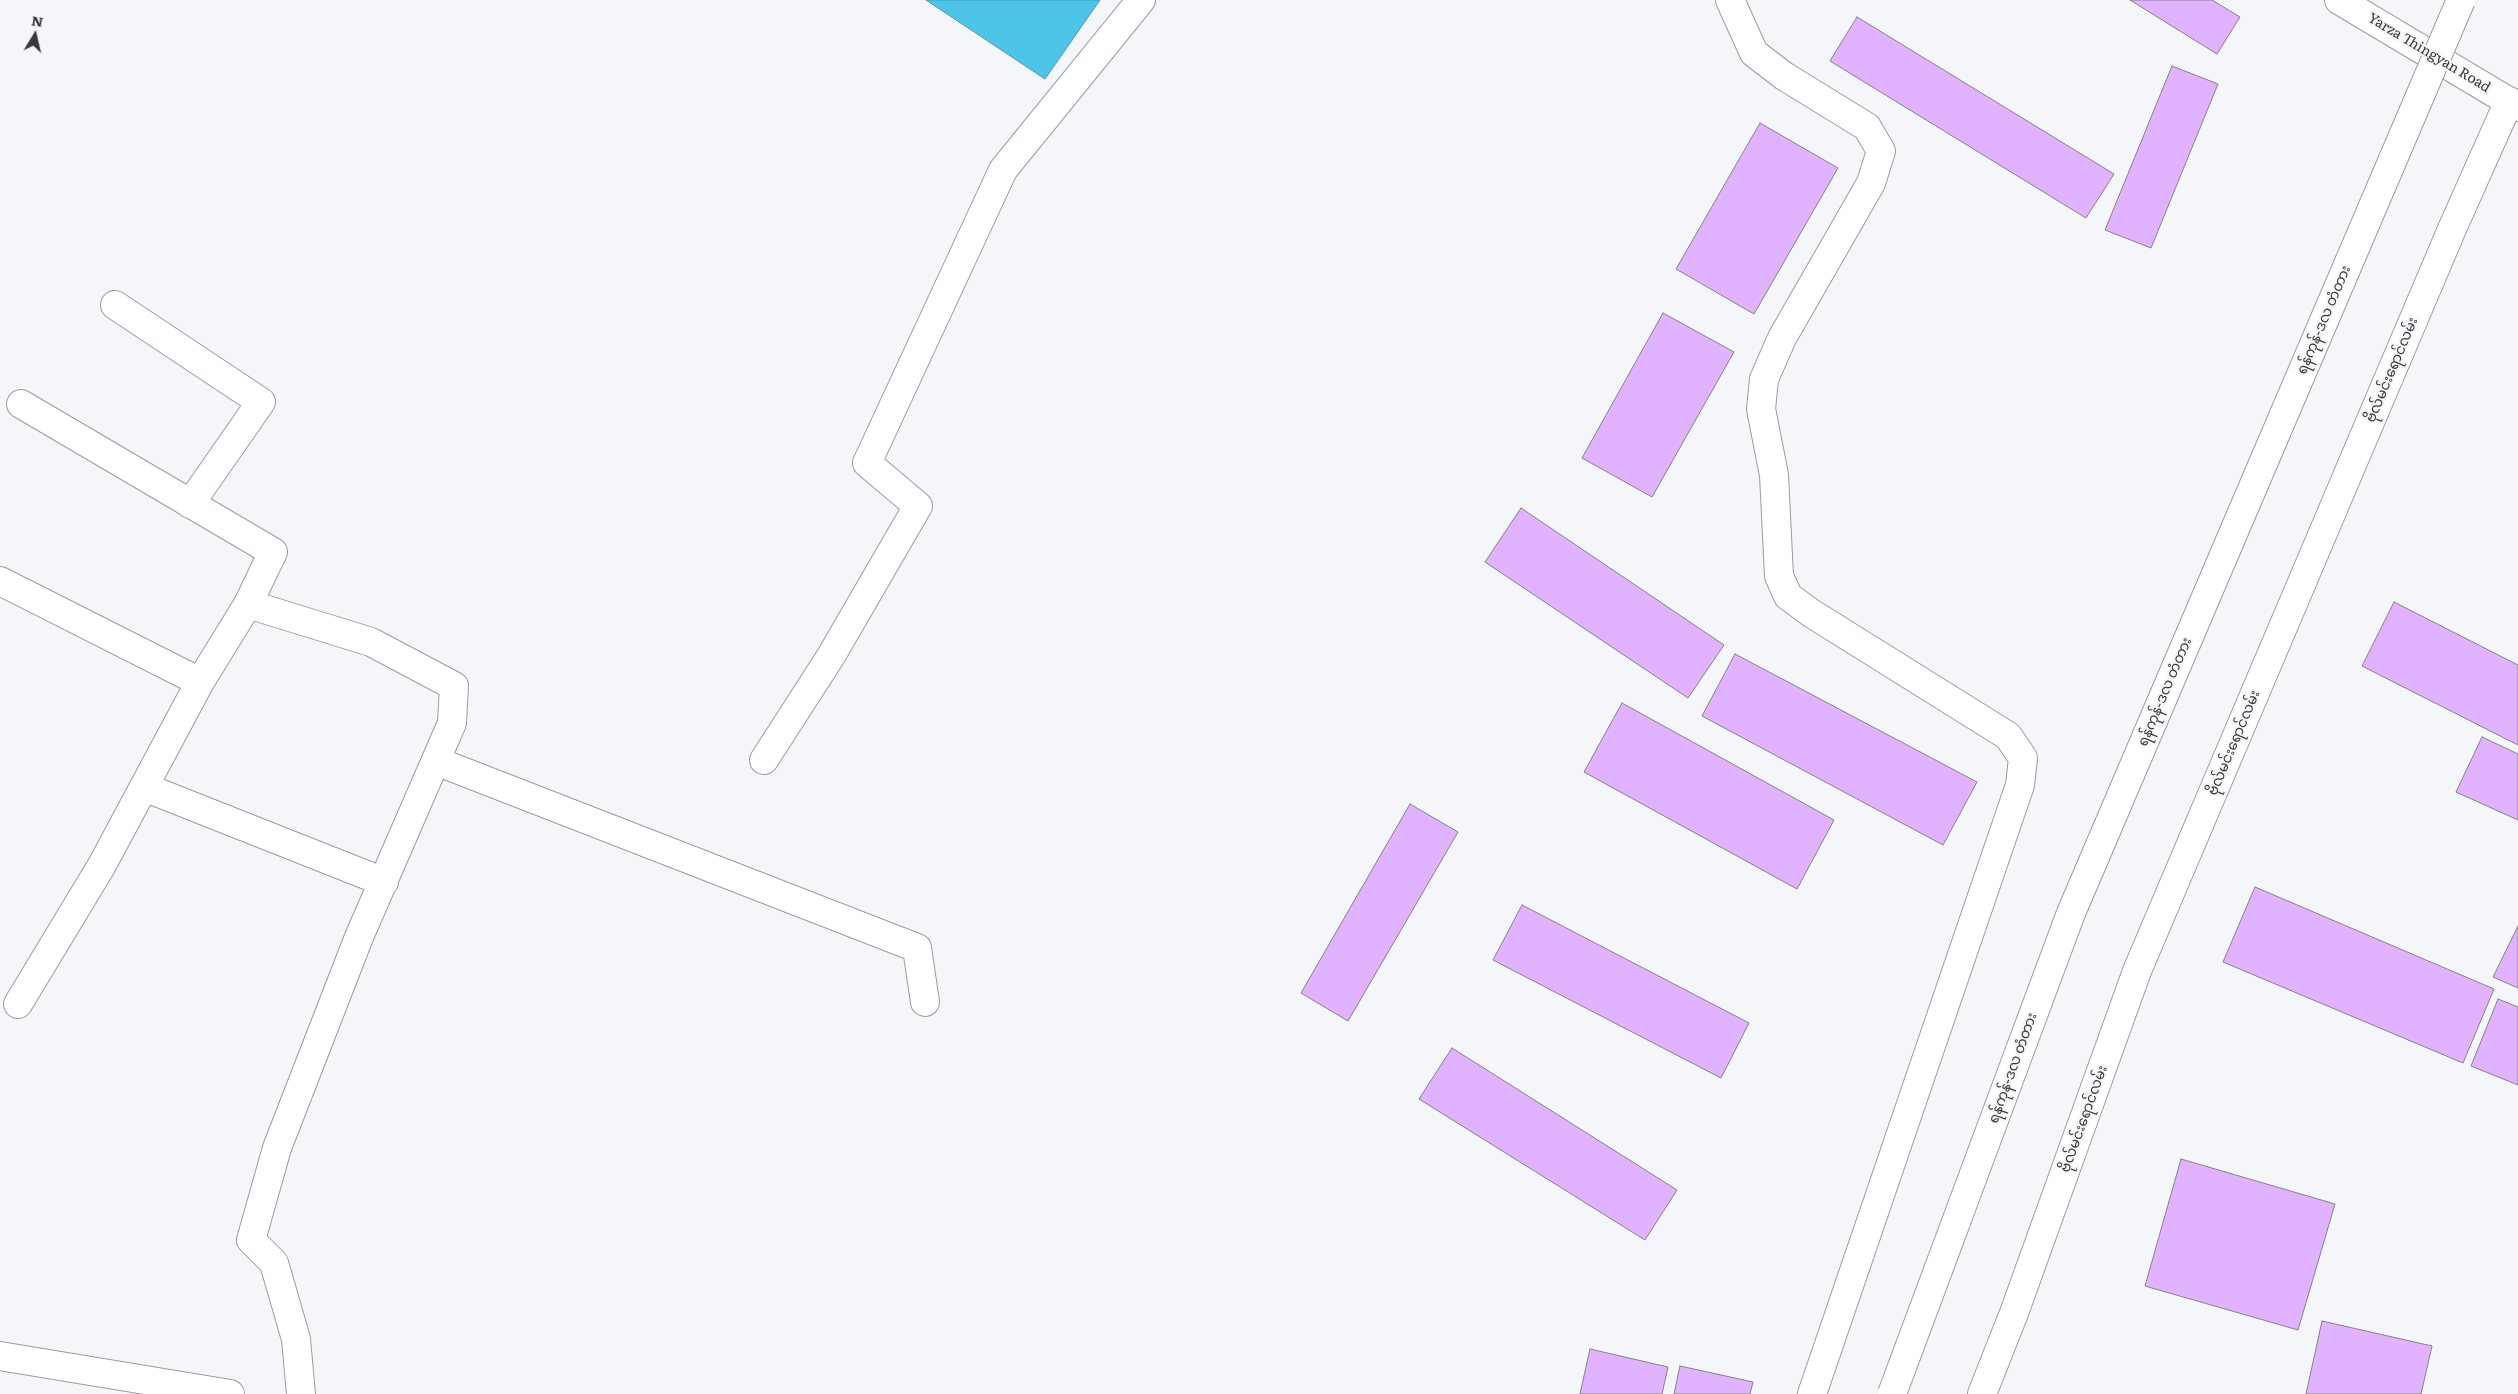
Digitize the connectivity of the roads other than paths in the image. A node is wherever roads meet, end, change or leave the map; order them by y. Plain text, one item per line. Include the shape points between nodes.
1 (1141, 0) edge
2 (1730, 0) edge
3 (2339, 0) edge
4 (2461, 0) edge
5 (2514, 104) edge
6 (115, 305) dead end
7 (21, 404) dead end
8 (190, 504) junction
9 (0, 581) edge
10 (248, 604) junction
11 (200, 682) junction
12 (764, 760) dead end
13 (436, 761) junction
14 (144, 787) junction
15 (384, 882) junction
16 (924, 1002) dead end
17 (18, 1004) dead end
18 (0, 1356) edge
19 (230, 1394) edge
20 (301, 1394) edge
21 (1812, 1394) edge
22 (1892, 1394) edge
23 (1982, 1394) edge

1 - 12 street via 1003,170 866,463 918,506 831,656
2 - 21 street via 1754,53 1784,76 1867,126 1881,151 1870,183 1782,338 1764,380 1761,409 1774,475 1779,576 1788,596 2008,736 2022,758 2020,785
3 - 5 street, Yarza Thingyan Road
4 - 22 street, ရန်ကုန်-ဒလ တံတား, bridge via 2071,913
5 - 23 street, ဗိုလ်မင်းရောင်လမ်း via 2452,229 2137,971 2014,1314
6 - 8 street via 261,402
7 - 8 street
8 - 10 street via 273,552
9 - 11 street
10 - 11 street
10 - 13 street via 371,642 454,686 452,724
11 - 14 street
13 - 15 street
13 - 16 street via 917,948
14 - 15 street
14 - 17 street via 102,865
15 - 20 street via 277,1148 251,1240 274,1263 296,1339
18 - 19 street

